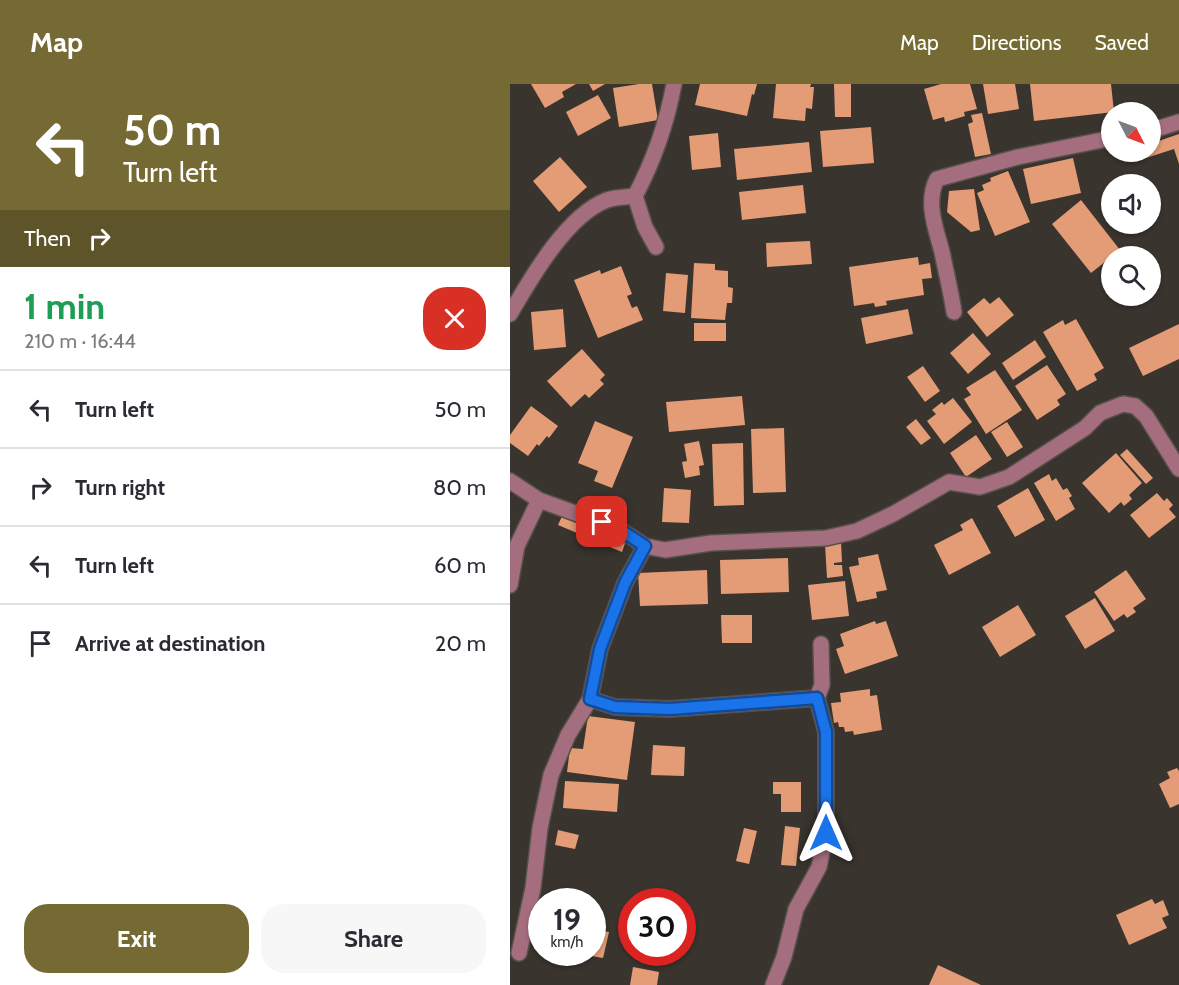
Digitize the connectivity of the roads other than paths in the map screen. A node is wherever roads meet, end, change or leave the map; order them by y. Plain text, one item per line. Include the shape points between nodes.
1 (674, 84) edge
2 (1179, 123) edge
3 (1161, 128) edge
4 (1101, 140) edge
5 (635, 196) junction
6 (656, 247) dead end
7 (954, 312) dead end
8 (510, 314) edge
9 (1179, 469) edge
10 (510, 481) edge
11 (539, 500) junction
12 (645, 546) junction
13 (510, 585) edge
14 (821, 644) dead end
15 (817, 698) junction
16 (590, 699) junction
17 (519, 953) dead end
18 (773, 985) edge

1 - 5 street via 648,172
2 - 3 street
4 - 7 street via 938,179 933,189 933,222
5 - 6 street
5 - 8 street via 608,199 581,215 542,262
9 - 12 street via 1146,416 1135,406 1123,404 1100,413 1085,428 1009,477 980,487 949,482 857,531 826,538 711,543 665,550
10 - 11 street
11 - 12 street via 619,529
11 - 13 street via 518,546
12 - 16 street via 625,583 600,649
14 - 15 street via 822,685
15 - 16 street via 670,709 615,707
15 - 18 street via 826,732 826,833 819,867 796,909
16 - 17 street via 550,775

